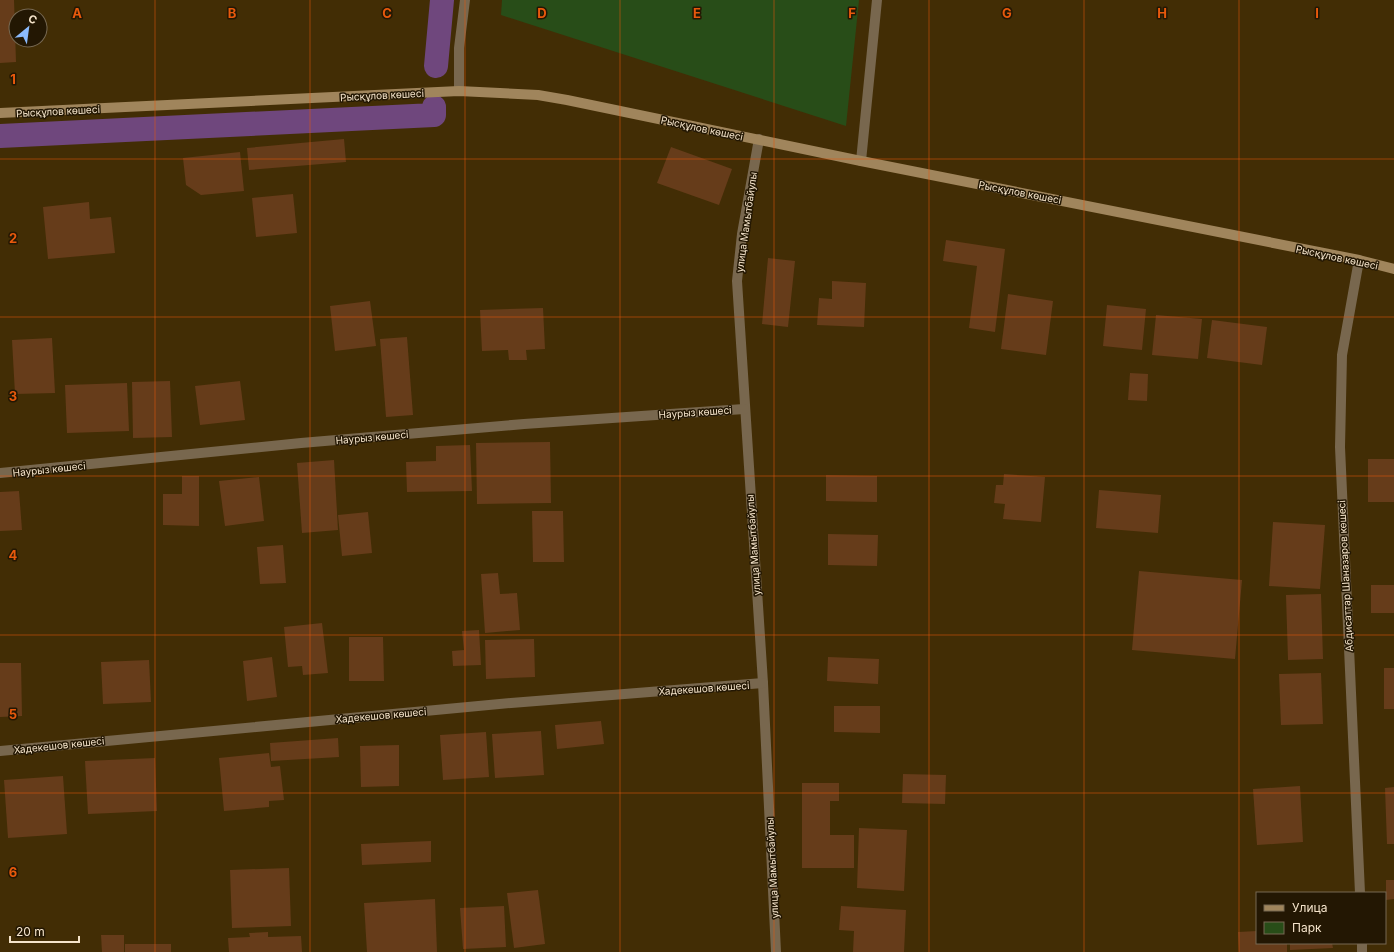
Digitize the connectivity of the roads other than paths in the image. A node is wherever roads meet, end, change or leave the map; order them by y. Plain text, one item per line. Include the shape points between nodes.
1 (466, 0) edge
2 (877, 0) edge
3 (459, 91) junction
4 (0, 113) edge
5 (759, 139) junction
6 (861, 161) junction
7 (1359, 260) junction
8 (1394, 269) edge
9 (744, 409) junction
10 (0, 474) edge
11 (763, 683) junction
12 (0, 751) edge
13 (1360, 892) edge
14 (776, 952) edge

1 - 3 street via 459,48
2 - 6 street
3 - 4 street, Рысқұлов көшесі
3 - 5 street, Рысқұлов көшесі via 538,95
5 - 6 street, Рысқұлов көшесі
5 - 9 street, улица Мамытбайулы via 742,234 737,281
6 - 7 street, Рысқұлов көшесі
7 - 8 street, Рысқұлов көшесі
7 - 13 street, Абдисаттар Шаназаров көшесі via 1342,355 1340,447
9 - 10 street, Наурыз көшесі via 309,442
9 - 11 street, улица Мамытбайулы
11 - 12 street, Хадекешов көшесі via 487,705
11 - 14 street, улица Мамытбайулы

